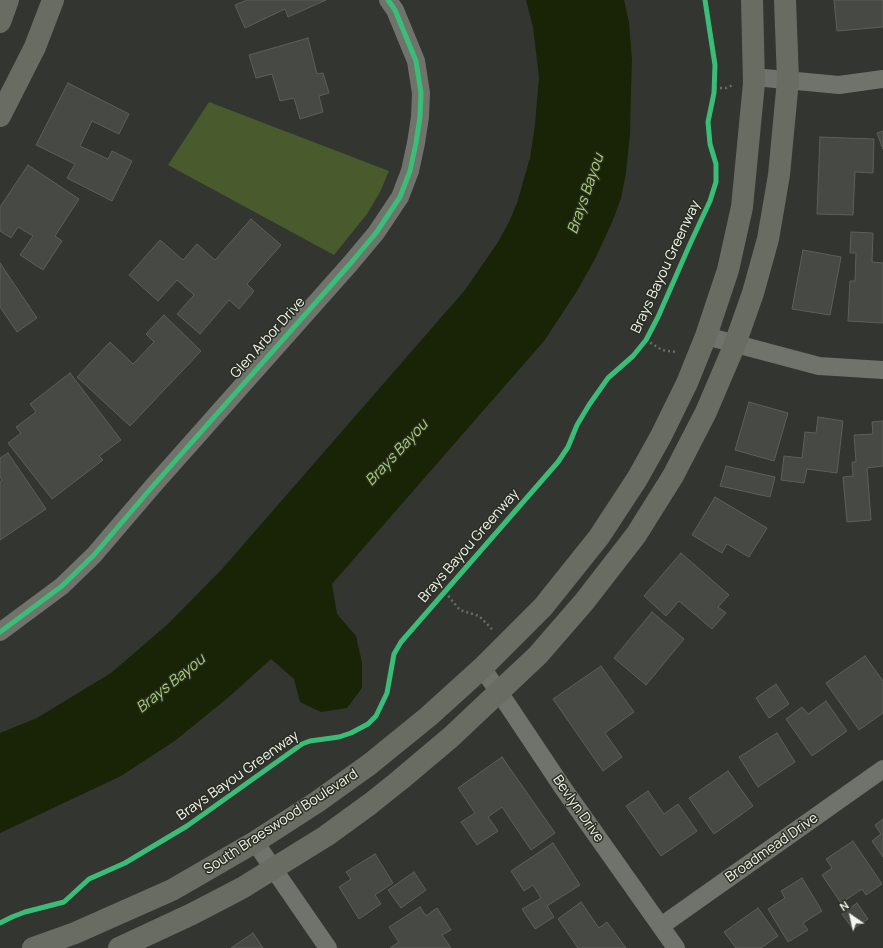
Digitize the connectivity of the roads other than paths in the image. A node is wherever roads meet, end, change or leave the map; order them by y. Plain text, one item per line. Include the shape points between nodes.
1 (8, 0) edge
2 (54, 0) edge
3 (388, 0) edge
4 (752, 0) edge
5 (785, 0) edge
6 (0, 22) edge
7 (754, 77) junction
8 (883, 79) edge
9 (788, 80) junction
10 (0, 116) edge
11 (706, 336) junction
12 (735, 344) junction
13 (883, 370) edge
14 (0, 632) edge
15 (482, 668) junction
16 (499, 692) junction
17 (883, 769) edge
18 (255, 842) junction
19 (273, 868) junction
20 (660, 926) junction
21 (33, 948) edge
22 (119, 948) edge
23 (328, 948) edge
24 (676, 948) edge

1 - 6 main road
2 - 10 main road via 35,47
3 - 14 street, Glen Arbor Drive via 395,10 416,61 421,93 416,143 410,171 400,197 359,254 94,555 62,586
4 - 7 main road, South Braeswood Boulevard
5 - 9 main road
7 - 9 street
7 - 11 main road, South Braeswood Boulevard via 742,207 728,270
8 - 9 street via 839,85
9 - 12 main road via 779,175 768,239
11 - 12 street
11 - 15 main road, South Braeswood Boulevard via 661,436 637,479 599,537 543,607
12 - 13 street via 820,366
12 - 16 main road via 706,412 673,476 636,535 579,608 538,655
15 - 16 street, Bevlyn Drive
15 - 18 main road, South Braeswood Boulevard via 370,764
16 - 19 main road via 451,737 370,804 326,836
16 - 20 street, Bevlyn Drive
17 - 20 street, Broadmead Drive
18 - 19 street
18 - 21 main road, South Braeswood Boulevard via 172,890 75,933
19 - 22 main road via 242,888
19 - 23 street
20 - 24 street, Bevlyn Drive

